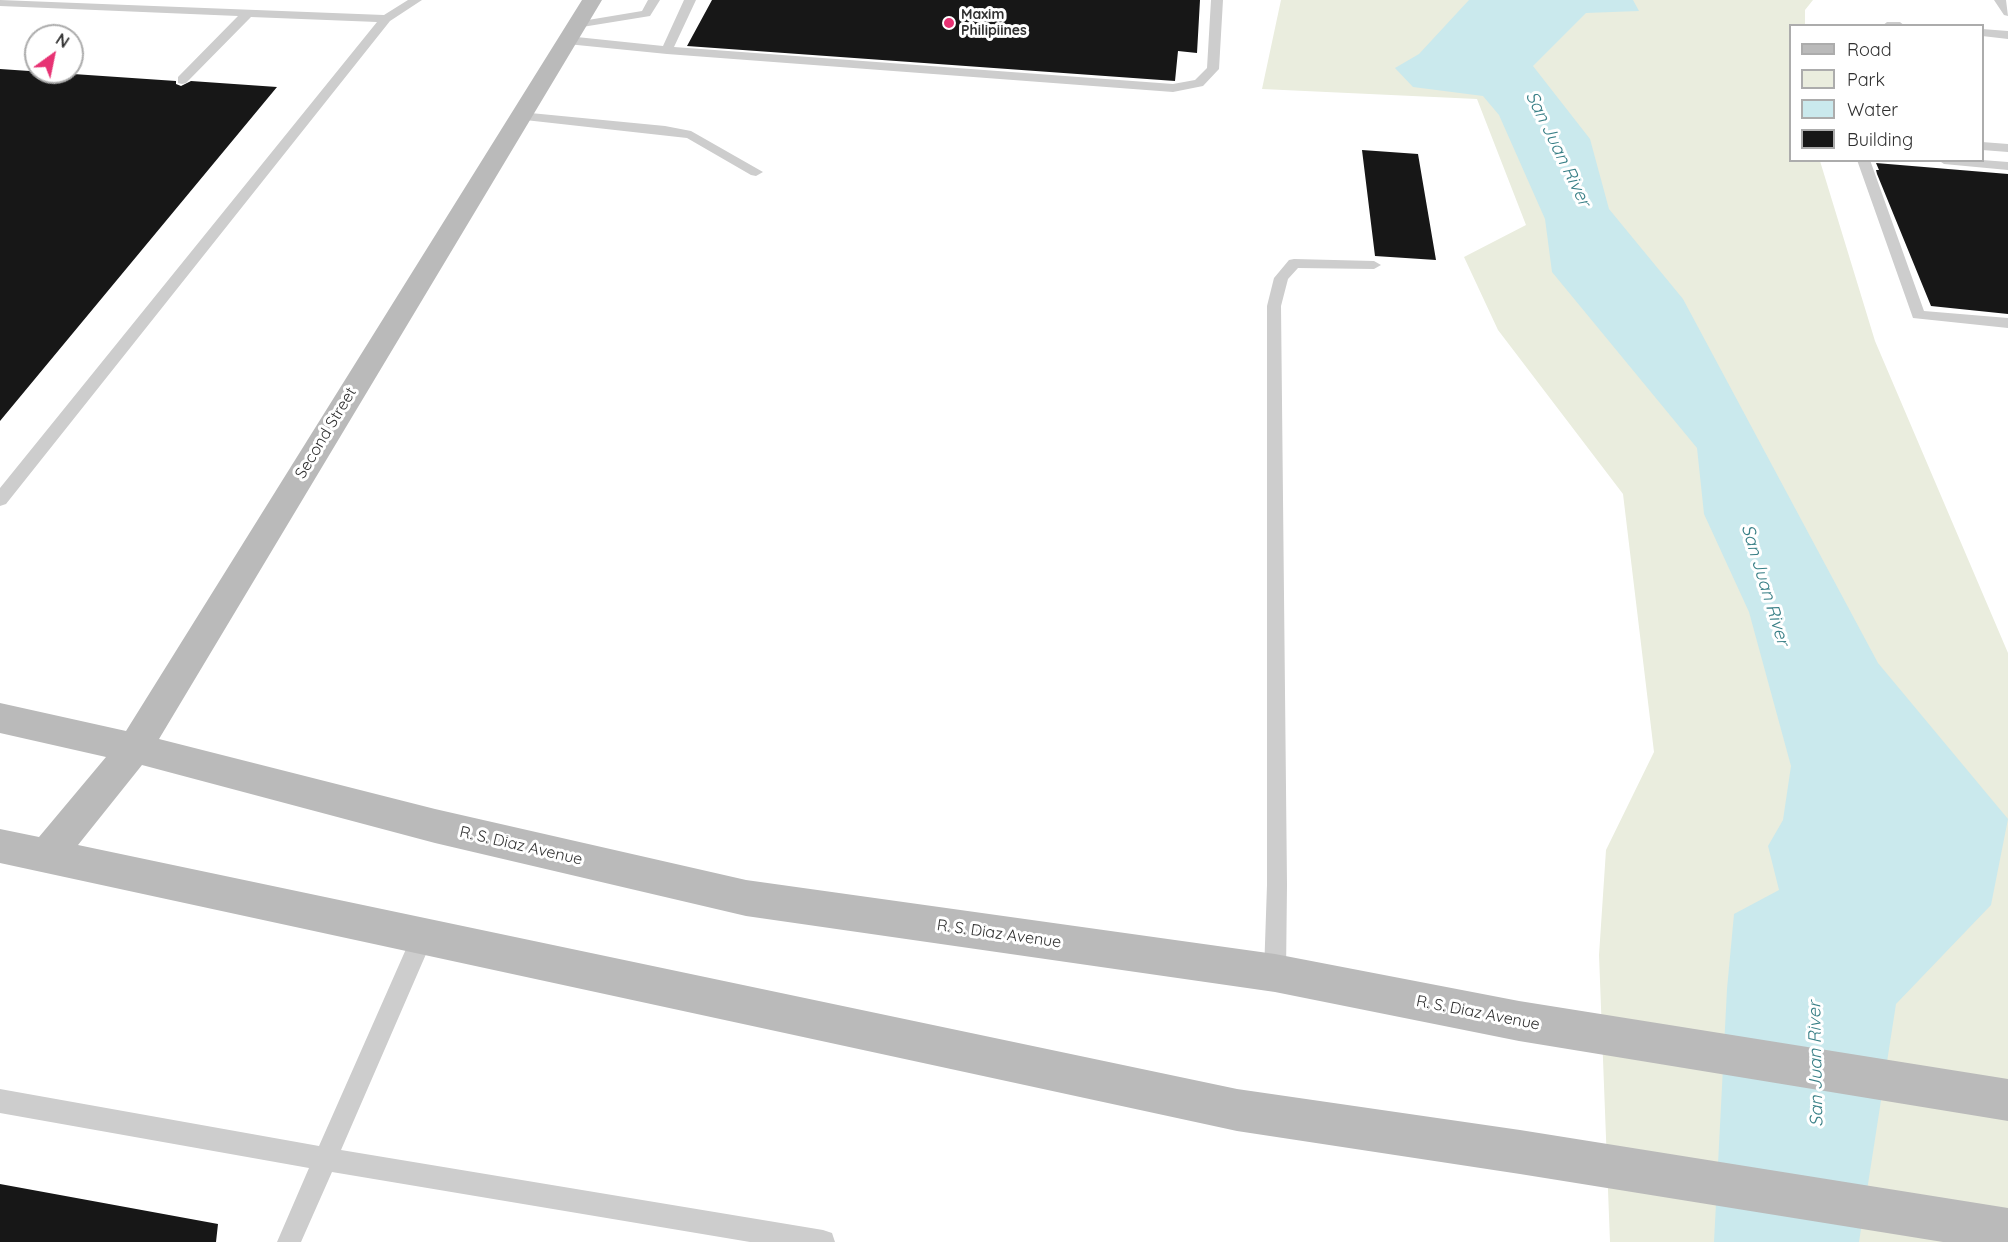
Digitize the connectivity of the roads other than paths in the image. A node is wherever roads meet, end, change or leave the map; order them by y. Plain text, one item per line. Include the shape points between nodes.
1 (416, 0) edge
2 (592, 0) edge
3 (654, 0) edge
4 (690, 0) edge
5 (1217, 0) edge
6 (0, 3) edge
7 (249, 14) junction
8 (386, 19) junction
9 (572, 33) junction
10 (1984, 33) edge
11 (2008, 35) edge
12 (667, 50) junction
13 (182, 80) dead end
14 (520, 116) junction
15 (1984, 146) edge
16 (2008, 148) edge
17 (1864, 162) edge
18 (1965, 162) edge
19 (2008, 166) edge
20 (756, 172) dead end
21 (1374, 265) dead end
22 (2008, 323) edge
23 (0, 500) edge
24 (0, 718) edge
25 (135, 748) junction
26 (0, 846) edge
27 (46, 856) junction
28 (422, 938) junction
29 (1275, 973) junction
30 (2008, 1100) edge
31 (0, 1101) edge
32 (325, 1159) junction
33 (2008, 1230) edge
34 (289, 1242) edge
35 (823, 1242) edge

1 - 8 lane
2 - 9 street, Second Street
3 - 9 lane via 646,14
4 - 12 lane
5 - 12 lane via 1213,69 1199,83 1173,88
6 - 7 lane
7 - 8 lane
7 - 13 lane
8 - 23 lane
9 - 12 lane
9 - 14 street, Second Street
10 - 11 lane
14 - 20 lane via 691,135
14 - 25 street, Second Street
15 - 16 lane
17 - 22 lane via 1918,315
18 - 19 lane
21 - 29 lane via 1294,263 1281,278 1274,306
24 - 25 street, R. S. Diaz Avenue
25 - 27 street, Second Street
25 - 29 street, R. S. Diaz Avenue via 435,826 746,898
26 - 27 street
27 - 28 street
28 - 32 lane
28 - 33 street via 1237,1110
29 - 30 street, R. S. Diaz Avenue via 1519,1021
31 - 32 lane
32 - 34 lane
32 - 35 lane

